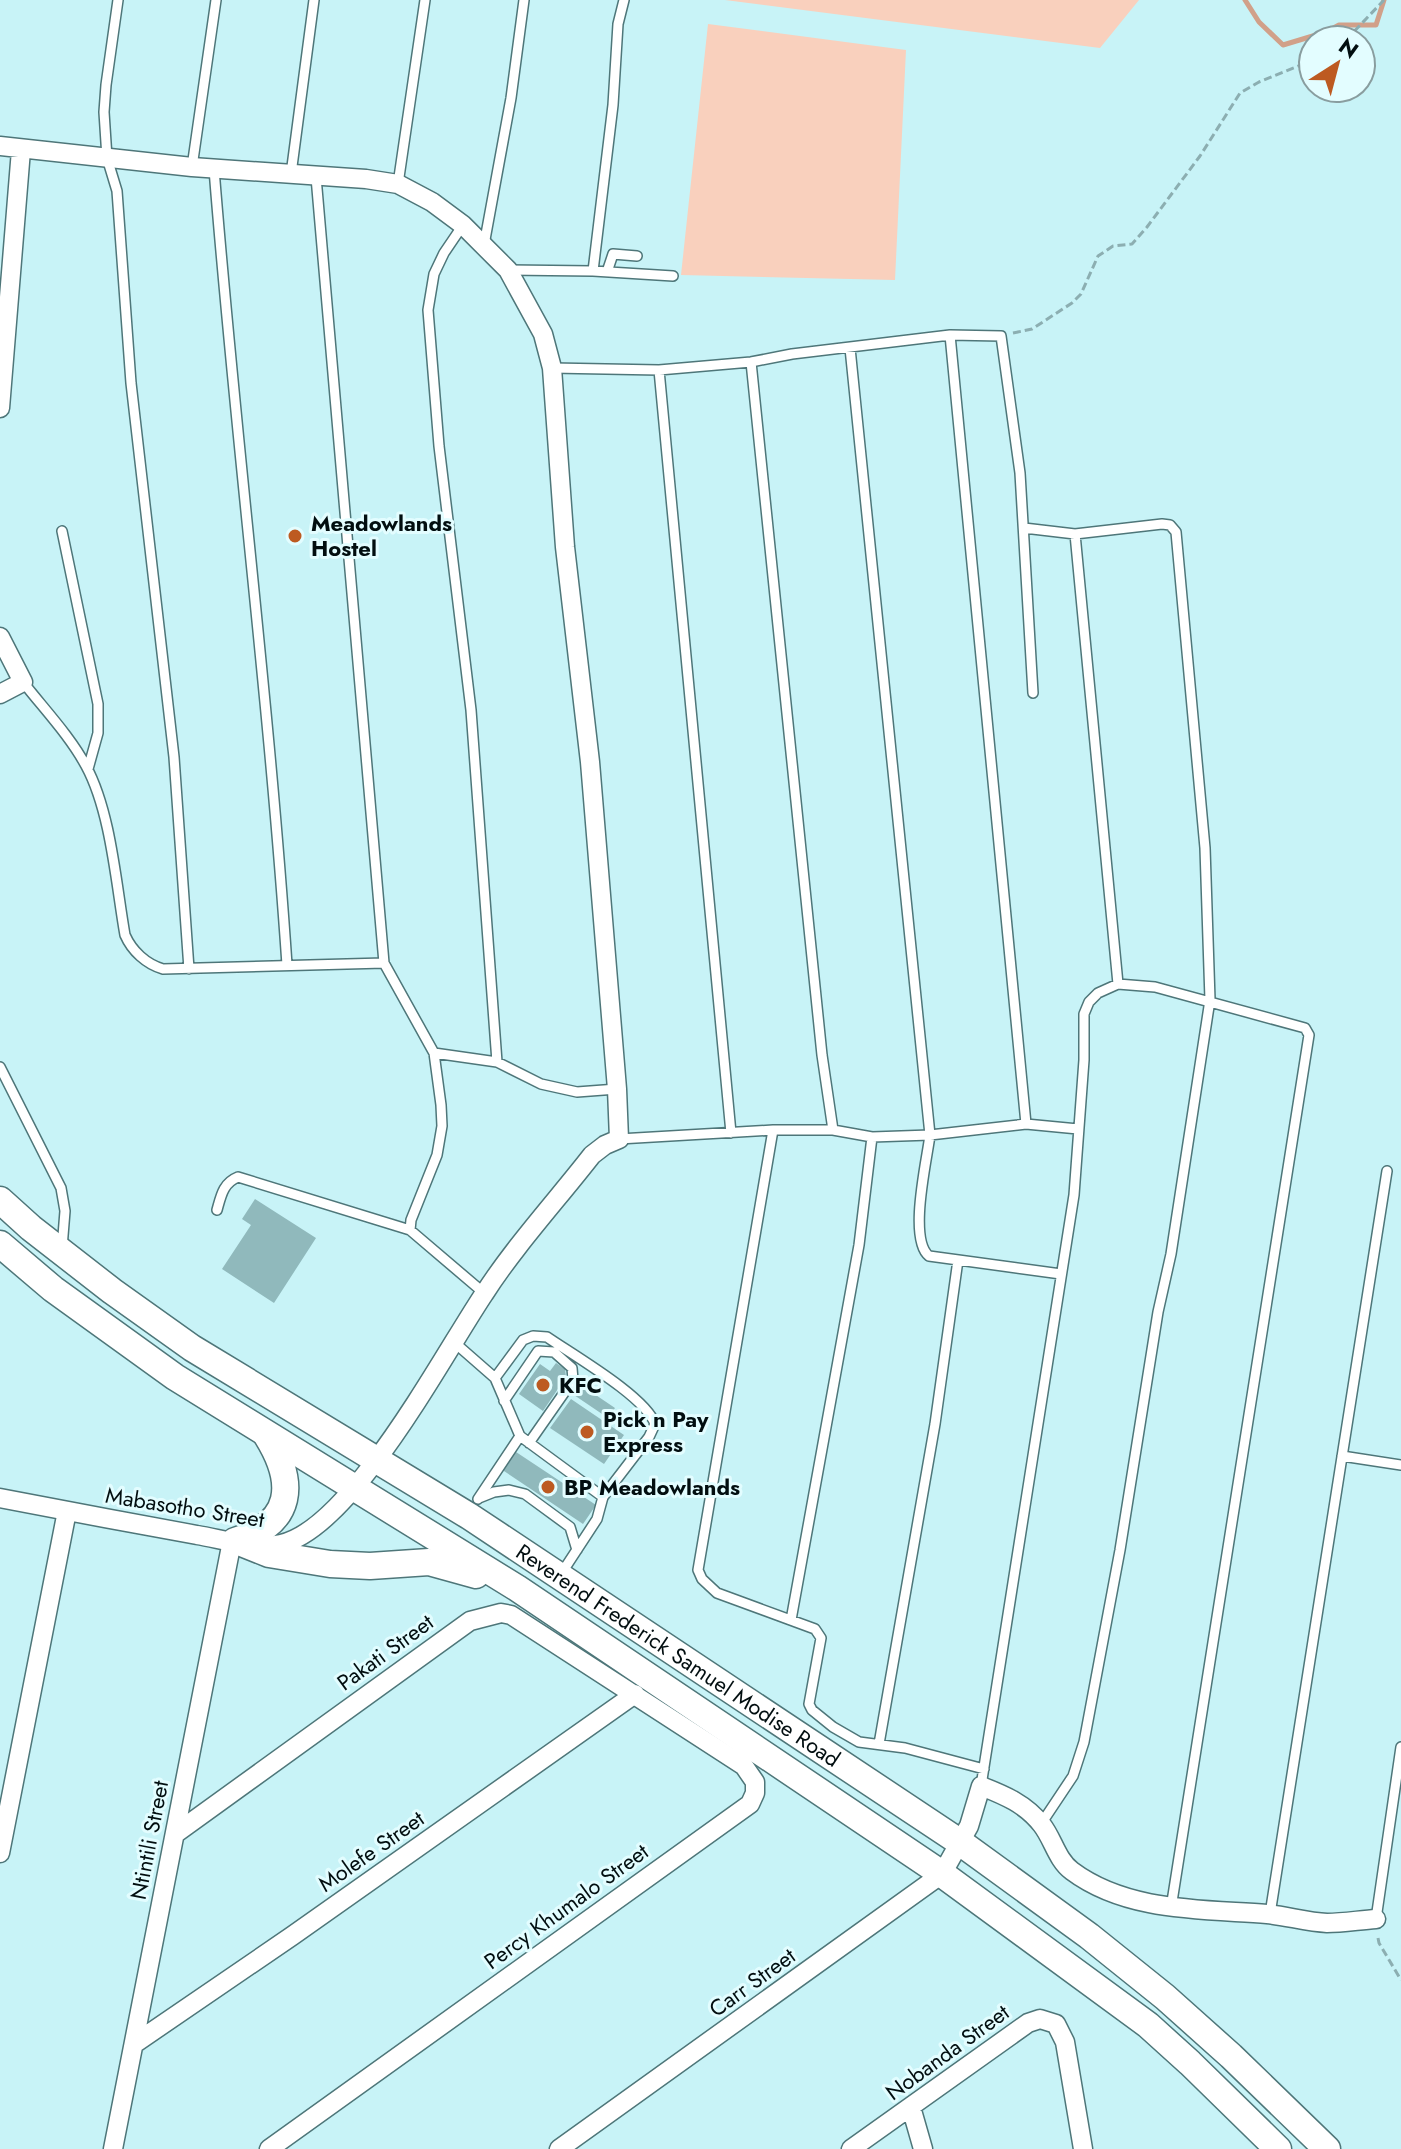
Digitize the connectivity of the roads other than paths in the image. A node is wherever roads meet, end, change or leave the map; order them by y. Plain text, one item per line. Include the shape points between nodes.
1 (118, 0) edge
2 (216, 0) edge
3 (314, 0) edge
4 (425, 0) edge
5 (524, 0) edge
6 (624, 0) edge
7 (0, 146) edge
8 (21, 150) junction
9 (107, 158) junction
10 (192, 167) junction
11 (214, 169) junction
12 (291, 174) junction
13 (316, 177) junction
14 (398, 184) junction
15 (463, 225) junction
16 (484, 246) junction
17 (637, 256) dead end
18 (508, 270) junction
19 (593, 271) junction
20 (607, 272) junction
21 (673, 276) dead end
22 (950, 335) junction
23 (850, 348) junction
24 (751, 362) junction
25 (552, 368) junction
26 (659, 370) junction
27 (0, 408) edge
28 (1024, 528) junction
29 (62, 531) dead end
30 (1075, 534) junction
31 (0, 637) edge
32 (23, 682) junction
33 (1033, 693) dead end
34 (0, 694) edge
35 (88, 769) junction
36 (384, 963) junction
37 (287, 965) junction
38 (189, 969) junction
39 (1118, 984) junction
40 (1210, 1000) junction
41 (434, 1053) junction
42 (497, 1062) junction
43 (0, 1067) edge
44 (617, 1089) junction
45 (1026, 1124) junction
46 (1078, 1129) junction
47 (773, 1130) junction
48 (833, 1130) junction
49 (731, 1133) junction
50 (930, 1135) junction
51 (872, 1137) junction
52 (619, 1139) junction
53 (1387, 1171) dead end
54 (0, 1200) edge
55 (217, 1210) dead end
56 (410, 1230) junction
57 (0, 1244) edge
58 (62, 1251) junction
59 (958, 1260) junction
60 (1061, 1274) junction
61 (484, 1293) junction
62 (455, 1343) junction
63 (495, 1378) junction
64 (504, 1401) junction
65 (266, 1434) junction
66 (520, 1436) junction
67 (529, 1443) junction
68 (1342, 1456) junction
69 (376, 1459) junction
70 (1401, 1465) edge
71 (355, 1487) junction
72 (603, 1497) junction
73 (0, 1498) edge
74 (474, 1507) junction
75 (67, 1511) junction
76 (236, 1541) junction
77 (577, 1550) junction
78 (559, 1577) junction
79 (517, 1588) junction
80 (791, 1620) junction
81 (635, 1694) junction
82 (879, 1744) junction
83 (1401, 1747) edge
84 (982, 1778) junction
85 (1041, 1824) junction
86 (175, 1834) junction
87 (961, 1843) junction
88 (0, 1853) edge
89 (942, 1874) junction
90 (1171, 1908) junction
91 (1270, 1914) junction
92 (1376, 1919) joint
93 (134, 2044) junction
94 (911, 2107) junction
95 (113, 2149) edge
96 (269, 2149) edge
97 (559, 2149) edge
98 (851, 2149) edge
99 (923, 2149) edge
100 (1083, 2149) edge
101 (1278, 2149) edge
102 (1327, 2149) edge

1 - 9 lane via 105,99
2 - 10 lane
3 - 12 lane
4 - 14 lane
5 - 16 lane
6 - 19 lane
7 - 8 street
8 - 9 street
8 - 27 street
9 - 10 street
9 - 38 lane via 117,191 131,383 174,757
10 - 11 street
11 - 12 street
11 - 37 lane
12 - 13 street
13 - 14 street
13 - 36 lane
14 - 15 street
15 - 16 street
15 - 42 lane via 434,274 428,310 471,710
16 - 18 street
17 - 20 lane via 613,254
18 - 19 lane
18 - 25 street via 543,334
19 - 20 lane
20 - 21 lane
22 - 23 lane
22 - 28 lane via 1001,336
22 - 45 lane
23 - 24 lane
23 - 50 lane
24 - 26 lane
24 - 48 lane
25 - 26 lane
25 - 44 street
26 - 49 lane
28 - 30 lane
28 - 33 lane
29 - 35 lane via 98,704 98,733
30 - 39 lane
30 - 40 lane via 1162,524 1176,532 1205,848
31 - 32 street
32 - 34 street
32 - 35 lane
35 - 38 lane via 102,806 128,942 154,966
36 - 37 lane
36 - 41 lane
37 - 38 lane
39 - 40 lane
39 - 46 lane via 1098,993 1084,1014
40 - 85 lane via 1171,1254 1084,1742 1073,1776
40 - 90 lane via 1305,1028 1309,1035
41 - 42 lane
41 - 56 lane via 442,1126
42 - 44 lane via 541,1084 577,1092
43 - 58 lane via 61,1188
44 - 52 street
45 - 46 lane
45 - 50 lane
46 - 60 lane
47 - 48 lane
47 - 49 lane
47 - 80 lane via 698,1570 717,1593
48 - 51 lane
49 - 52 lane
50 - 51 lane
50 - 59 lane via 920,1208 921,1246 929,1256
51 - 80 lane via 859,1245
52 - 61 street, Mabasotho Street via 592,1155
53 - 68 lane
54 - 58 main road, Reverend Frederick Samuel Modise Road
55 - 56 lane via 224,1188 238,1177
56 - 61 lane
57 - 65 main road, Reverend Frederick Samuel Modise Road via 131,1347
58 - 69 main road, Reverend Frederick Samuel Modise Road via 192,1348
59 - 60 lane
59 - 82 lane
60 - 84 lane
61 - 62 street, Mabasotho Street
62 - 63 lane
62 - 69 street, Mabasotho Street
63 - 64 lane
63 - 72 lane via 523,1340 547,1337 651,1414 655,1424 649,1437
64 - 66 lane
64 - 67 lane via 538,1351 554,1352 572,1368 573,1380
65 - 71 main road, Reverend Frederick Samuel Modise Road
65 - 76 main road via 284,1466 285,1501 267,1525
66 - 67 lane
66 - 74 lane
67 - 72 lane
68 - 70 lane
68 - 91 lane
69 - 71 street, Mabasotho Street
69 - 74 main road, Reverend Frederick Samuel Modise Road
71 - 76 street, Mabasotho Street via 300,1537 280,1545
71 - 79 main road, Reverend Frederick Samuel Modise Road
72 - 77 lane via 597,1519
73 - 75 street, Mabasotho Street
74 - 77 lane via 494,1492 525,1494 570,1527
74 - 78 main road, Reverend Frederick Samuel Modise Road
75 - 76 street, Mabasotho Street
75 - 88 street
76 - 79 main road via 269,1554 357,1567 440,1563
76 - 86 street, Ntintili Street
77 - 78 lane
78 - 87 main road, Reverend Frederick Samuel Modise Road
79 - 89 main road, Reverend Frederick Samuel Modise Road
80 - 82 lane via 815,1629 821,1638 808,1699 812,1710 846,1736
81 - 86 street, Pakati Street via 511,1615 479,1617
81 - 93 street, Molefe Street
81 - 96 street, Percy Khumalo Street via 744,1766 755,1782 750,1804
82 - 84 lane via 905,1748
83 - 92 lane
84 - 85 street
84 - 87 street, Carr Street
85 - 90 street via 1073,1872 1116,1893
86 - 93 street, Ntintili Street
87 - 89 street, Carr Street
87 - 102 main road, Reverend Frederick Samuel Modise Road via 1165,1997
89 - 97 street, Carr Street
89 - 101 main road, Reverend Frederick Samuel Modise Road via 1148,2025
90 - 91 street
91 - 92 street via 1326,1923
93 - 95 street, Ntintili Street
94 - 98 street, Nobanda Street
94 - 99 street
94 - 100 street, Nobanda Street via 1035,2020 1045,2019 1056,2024 1065,2042

